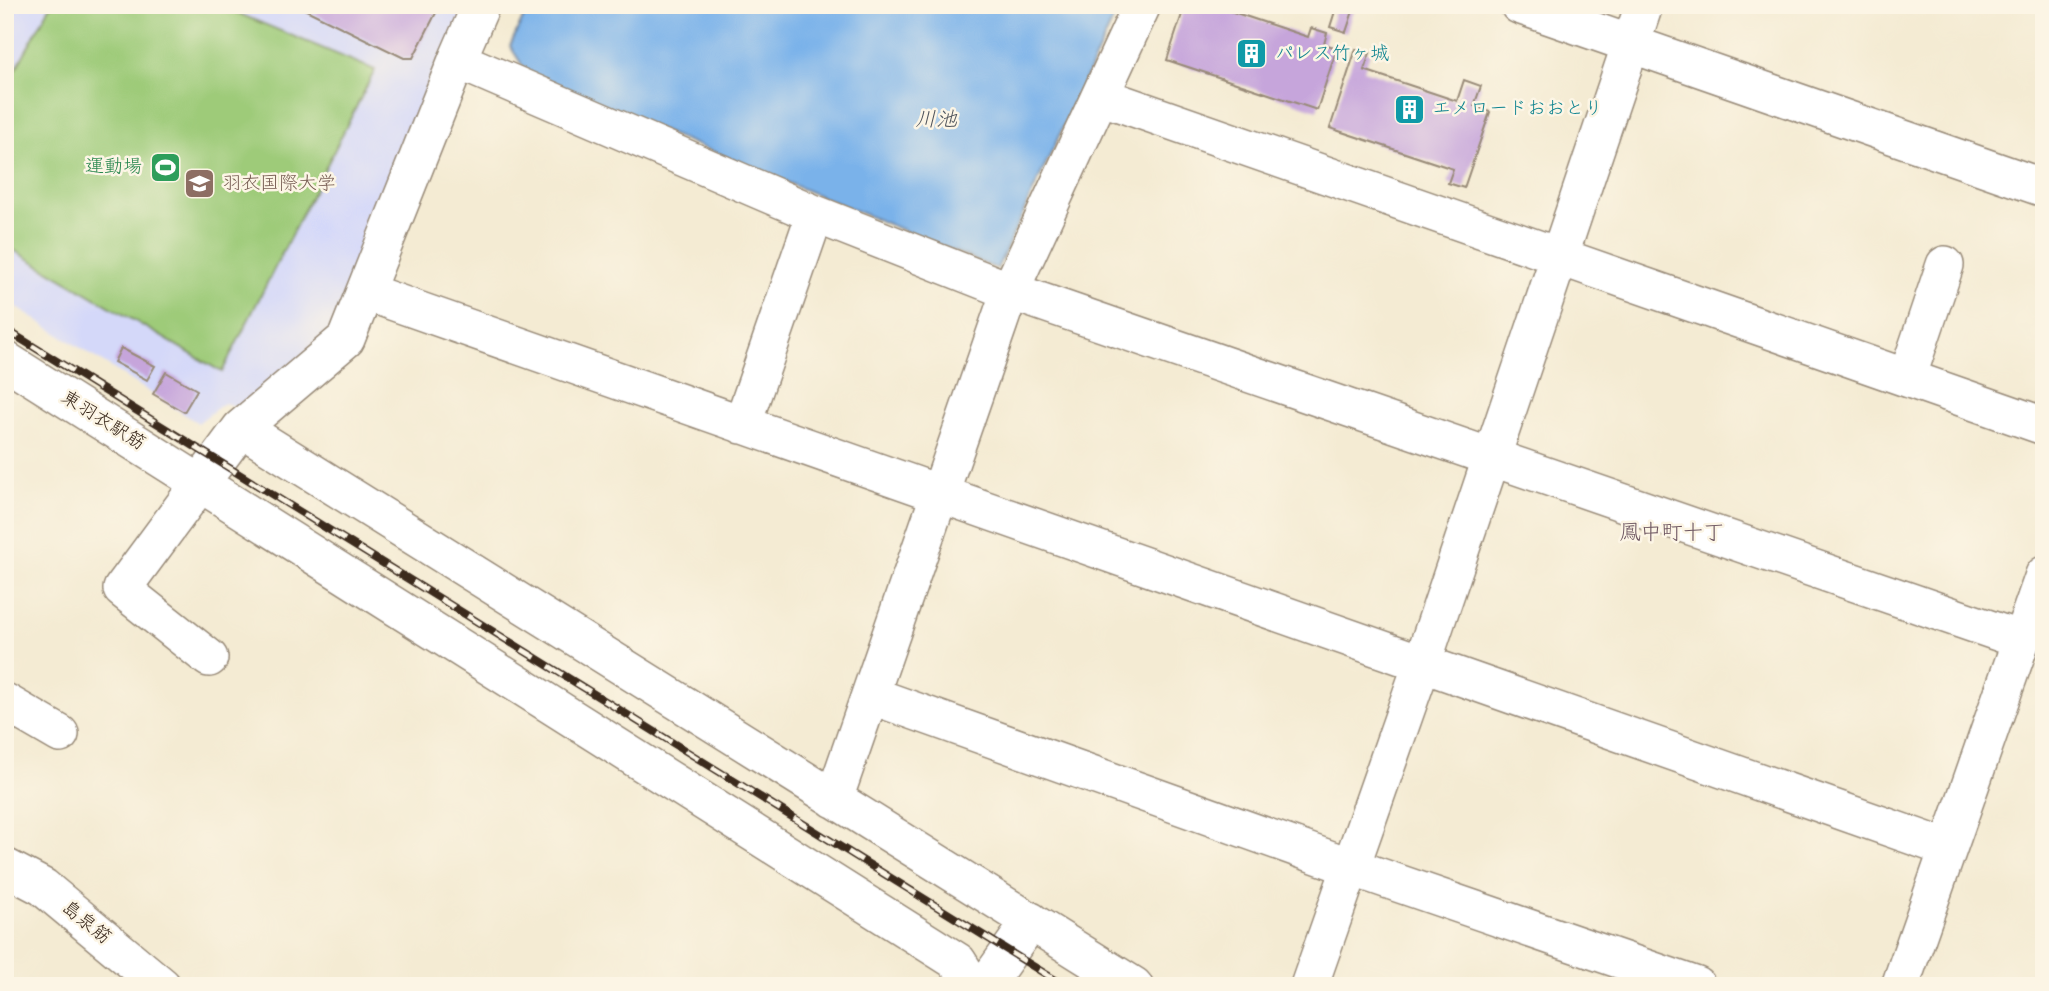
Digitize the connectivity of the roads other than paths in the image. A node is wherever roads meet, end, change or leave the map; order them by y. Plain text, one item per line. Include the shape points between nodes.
1 (481, 5) edge
2 (1142, 5) edge
3 (1519, 5) edge
4 (1644, 5) edge
5 (1631, 44) junction
6 (457, 60) junction
7 (1100, 96) junction
8 (2044, 188) edge
9 (816, 214) junction
10 (1560, 256) junction
11 (1945, 265) dead end
12 (1010, 291) junction
13 (366, 292) junction
14 (5, 360) edge
15 (1907, 378) junction
16 (742, 425) junction
17 (2044, 426) edge
18 (241, 428) junction
19 (1492, 456) junction
20 (200, 482) junction
21 (940, 496) junction
22 (2044, 575) edge
23 (2021, 640) junction
24 (209, 658) dead end
25 (1422, 664) junction
26 (870, 695) junction
27 (5, 702) edge
28 (60, 734) dead end
29 (834, 799) junction
30 (1947, 848) junction
31 (5, 867) edge
32 (1351, 867) junction
33 (1031, 921) junction
34 (161, 985) edge
35 (973, 986) edge
36 (985, 986) edge
37 (1134, 986) edge
38 (1309, 986) edge
39 (1697, 986) edge
40 (1899, 986) edge

1 - 6 street
2 - 7 street
3 - 5 street
4 - 5 street
5 - 8 street
5 - 10 street
6 - 9 street
6 - 13 street
7 - 10 street
7 - 12 street
9 - 12 street
9 - 16 street
10 - 15 street
10 - 19 street
11 - 15 street
12 - 19 street
12 - 21 street
13 - 16 street
13 - 18 street via 346,339
14 - 20 street, 東羽衣駅筋
15 - 17 street
16 - 21 street
18 - 20 street
18 - 29 street
19 - 23 street
19 - 25 street
20 - 24 street via 122,589
20 - 35 street, 東羽衣駅筋 via 958,961
21 - 25 street
21 - 26 street
22 - 23 street
23 - 30 street
25 - 30 street
25 - 32 street
26 - 29 street
26 - 32 street
27 - 28 street
29 - 33 street
30 - 40 street
31 - 34 street, 島泉筋 via 43,887
32 - 38 street
32 - 39 street
33 - 36 street
33 - 37 street

